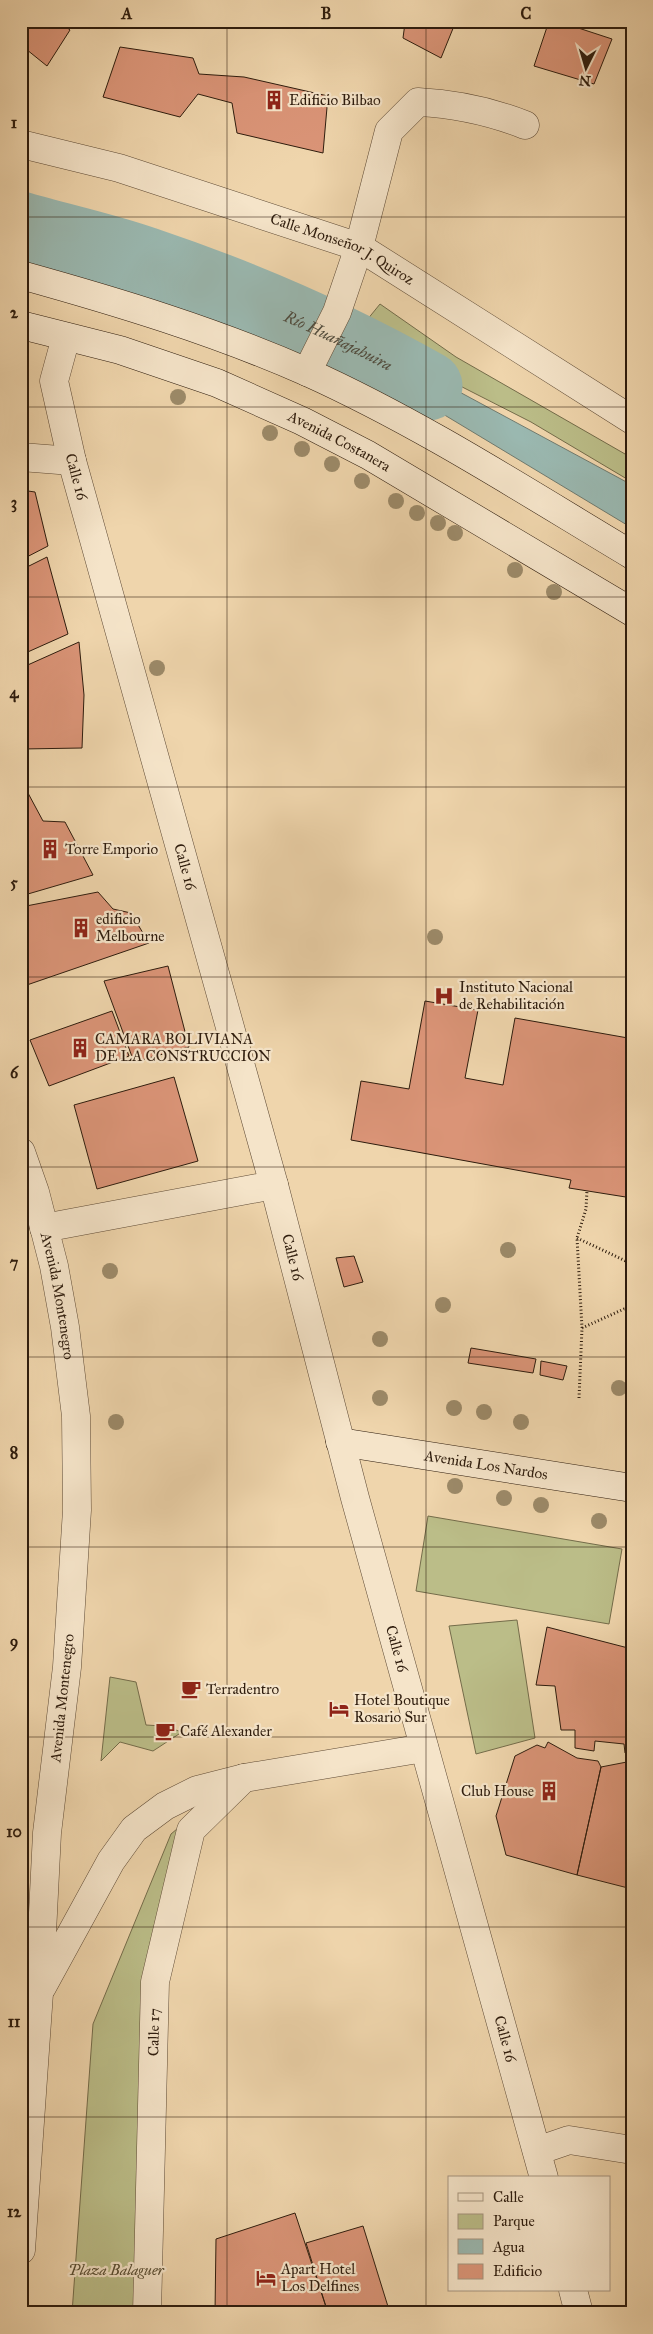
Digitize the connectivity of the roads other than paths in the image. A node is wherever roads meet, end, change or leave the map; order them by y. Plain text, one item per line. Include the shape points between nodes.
1 (526, 125) dead end
2 (21, 144) edge
3 (359, 247) junction
4 (21, 275) edge
5 (21, 324) edge
6 (66, 337) junction
7 (312, 363) junction
8 (632, 420) edge
9 (21, 457) edge
10 (72, 461) junction
11 (632, 555) edge
12 (632, 612) edge
13 (21, 1152) edge
14 (274, 1185) junction
15 (44, 1228) junction
16 (340, 1442) junction
17 (632, 1488) edge
18 (424, 1748) junction
19 (244, 1778) junction
20 (39, 1993) junction
21 (632, 2150) edge
22 (537, 2151) junction
23 (543, 2176) edge
24 (21, 2250) edge
25 (574, 2292) edge
26 (147, 2313) edge
27 (579, 2313) edge

1 - 3 street via 497,114 448,103 418,102 389,131
2 - 3 street, Calle Monseñor J. Quiroz via 119,168
3 - 7 street via 337,312
3 - 8 street, Calle Monseñor J. Quiroz
4 - 7 street
5 - 6 street, Avenida Costanera
6 - 10 street, Calle 16 via 54,381
6 - 12 street, Avenida Costanera via 120,350 217,383 302,421 368,455
7 - 11 street
9 - 10 street
10 - 14 street, Calle 16
13 - 15 street, Avenida Montenegro
14 - 15 street
14 - 16 street, Calle 16
15 - 20 street, Avenida Montenegro via 54,1266 76,1416 77,1510 67,1667 47,1833
16 - 17 street, Avenida Los Nardos
16 - 18 street, Calle 16
18 - 19 street
18 - 22 street, Calle 16
19 - 20 street via 197,1790 165,1806 134,1829 111,1861
19 - 26 street, Calle 17 via 191,1830 155,1982
20 - 24 street, Avenida Montenegro
21 - 22 street via 569,2140
22 - 23 street, Calle 16
25 - 27 street

